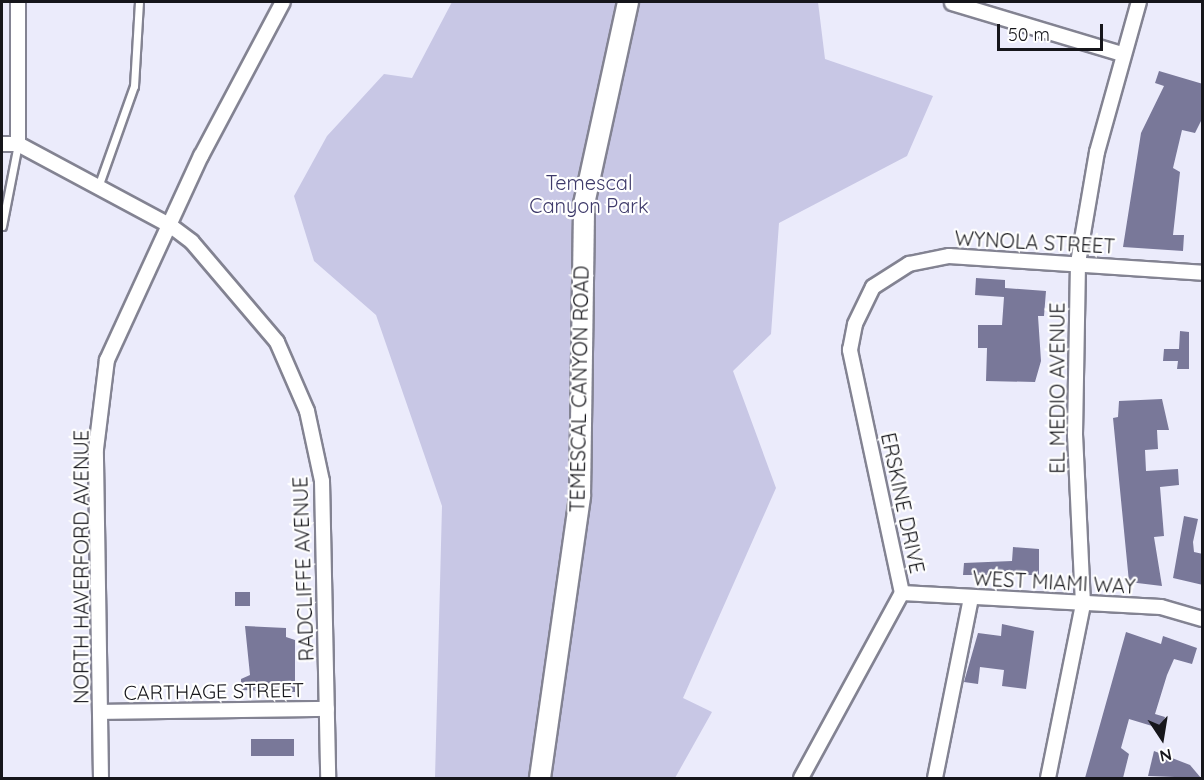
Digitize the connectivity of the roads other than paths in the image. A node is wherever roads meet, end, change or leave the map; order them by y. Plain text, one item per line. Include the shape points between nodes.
1 (18, 2) edge
2 (139, 2) edge
3 (283, 2) edge
4 (628, 2) edge
5 (1139, 2) edge
6 (952, 3) dead end
7 (1122, 54) junction
8 (2, 144) edge
9 (18, 144) junction
10 (98, 187) junction
11 (2, 226) edge
12 (171, 226) junction
13 (1078, 263) junction
14 (1203, 273) edge
15 (873, 287) joint
16 (902, 593) junction
17 (971, 598) junction
18 (1083, 604) junction
19 (1203, 619) edge
20 (327, 709) junction
21 (101, 712) junction
22 (101, 778) edge
23 (328, 778) edge
24 (540, 778) edge
25 (801, 778) edge
26 (935, 778) edge
27 (1048, 778) edge

1 - 9 street
2 - 10 lane via 134,86
3 - 12 street
4 - 24 main road, TEMESCAL CANYON ROAD via 584,204 580,496
5 - 7 street, EL MEDIO AVENUE
6 - 7 street
7 - 13 street, EL MEDIO AVENUE via 1097,152
8 - 9 street
9 - 10 street, RADCLIFFE AVENUE
9 - 11 lane
10 - 12 street, RADCLIFFE AVENUE
12 - 20 street, RADCLIFFE AVENUE via 192,242 277,342 307,411 322,481
12 - 21 street, NORTH HAVERFORD AVENUE via 106,360 96,449
13 - 14 street, WYNOLA STREET
13 - 15 street, WYNOLA STREET via 949,256 909,264
13 - 18 street, EL MEDIO AVENUE via 1075,435
15 - 16 street, ERSKINE DRIVE via 855,324 850,350
16 - 17 street, WEST MIAMI WAY
16 - 25 street, ERSKINE DRIVE
17 - 18 street, WEST MIAMI WAY
17 - 26 street
18 - 19 street, WEST MIAMI WAY via 1161,608
18 - 27 street, EL MEDIO AVENUE
20 - 21 street, CARTHAGE STREET
20 - 23 street, RADCLIFFE AVENUE
21 - 22 street, NORTH HAVERFORD AVENUE

